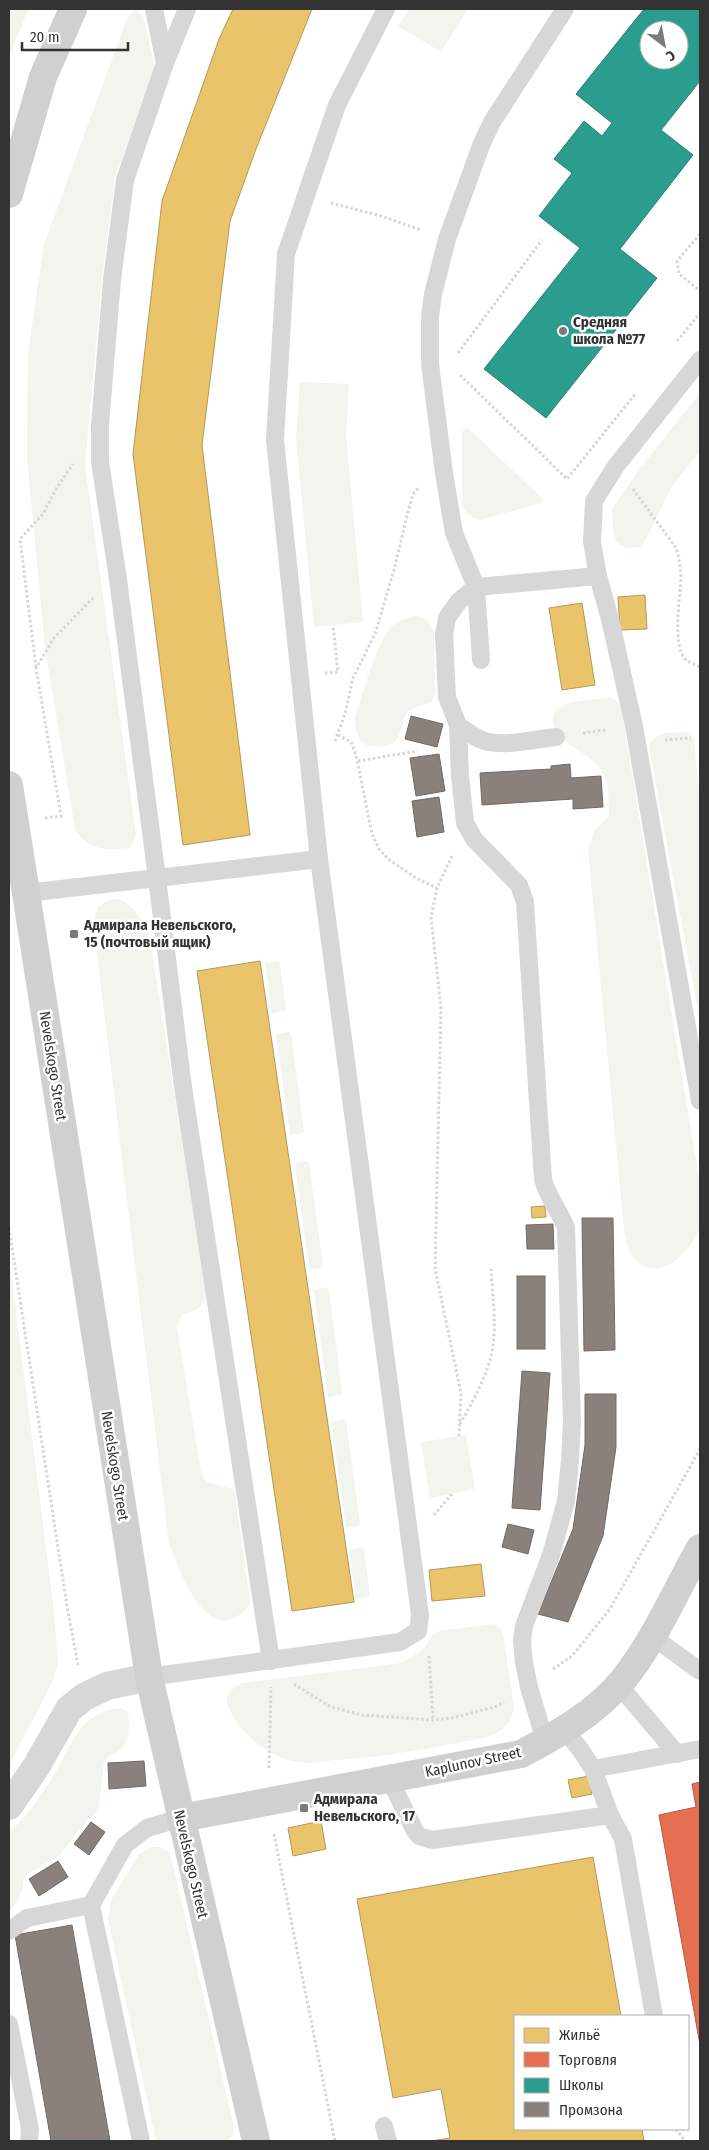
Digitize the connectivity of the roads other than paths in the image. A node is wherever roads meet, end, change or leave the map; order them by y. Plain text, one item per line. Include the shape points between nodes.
1 (73, 9) edge
2 (154, 9) edge
3 (187, 9) edge
4 (386, 9) edge
5 (565, 9) edge
6 (165, 63) junction
7 (9, 194) edge
8 (700, 360) edge
9 (598, 576) junction
10 (476, 587) junction
11 (481, 660) dead end
12 (458, 725) junction
13 (556, 737) road end
14 (9, 785) edge
15 (318, 859) junction
16 (157, 878) junction
17 (26, 894) junction
18 (700, 1101) edge
19 (700, 1548) edge
20 (653, 1637) junction
21 (271, 1661) junction
22 (700, 1670) edge
23 (149, 1677) junction
24 (618, 1684) junction
25 (554, 1736) junction
26 (700, 1749) edge
27 (677, 1754) junction
28 (593, 1769) junction
29 (390, 1780) junction
30 (9, 1806) edge
31 (610, 1816) junction
32 (181, 1818) junction
33 (91, 1905) junction
34 (9, 1931) edge
35 (654, 2015) edge
36 (9, 2024) edge
37 (30, 2141) edge
38 (141, 2141) edge
39 (256, 2141) edge

1 - 7 main road via 43,77
2 - 6 lane
3 - 6 lane
4 - 15 lane via 337,105 286,254 275,440
5 - 10 lane via 492,122 474,162 437,271 430,316 430,364 454,533
6 - 16 lane via 125,180 112,280 100,424 100,462
8 - 9 lane via 616,466 594,501 592,542
9 - 10 lane
9 - 18 lane via 634,726
10 - 11 lane
10 - 12 lane via 459,601 447,618 444,634 447,696
12 - 13 lane via 489,742
12 - 25 lane via 465,823 474,839 520,885 525,902 543,1179 566,1228 572,1421 566,1501 551,1555 524,1626 522,1641 529,1687
14 - 17 main road, Nevelskogo Street
15 - 16 lane
15 - 21 lane via 420,1615 418,1631 400,1642
16 - 17 lane
16 - 21 lane via 183,1087
17 - 23 main road, Nevelskogo Street
19 - 20 main road, Kaplunov Street
20 - 22 lane
20 - 24 main road, Kaplunov Street
21 - 23 lane
23 - 30 street via 107,1686 69,1709
23 - 32 main road, Nevelskogo Street
24 - 25 main road, Kaplunov Street
24 - 27 lane
25 - 28 lane via 580,1749
25 - 29 main road, Kaplunov Street via 521,1754
26 - 27 lane
27 - 28 lane
28 - 31 lane
29 - 31 lane via 414,1831 432,1840
29 - 32 main road, Kaplunov Street
31 - 35 lane via 623,1839
32 - 33 lane via 147,1828 125,1845
32 - 39 main road, Nevelskogo Street
33 - 34 lane via 27,1918
33 - 38 lane
36 - 37 lane

